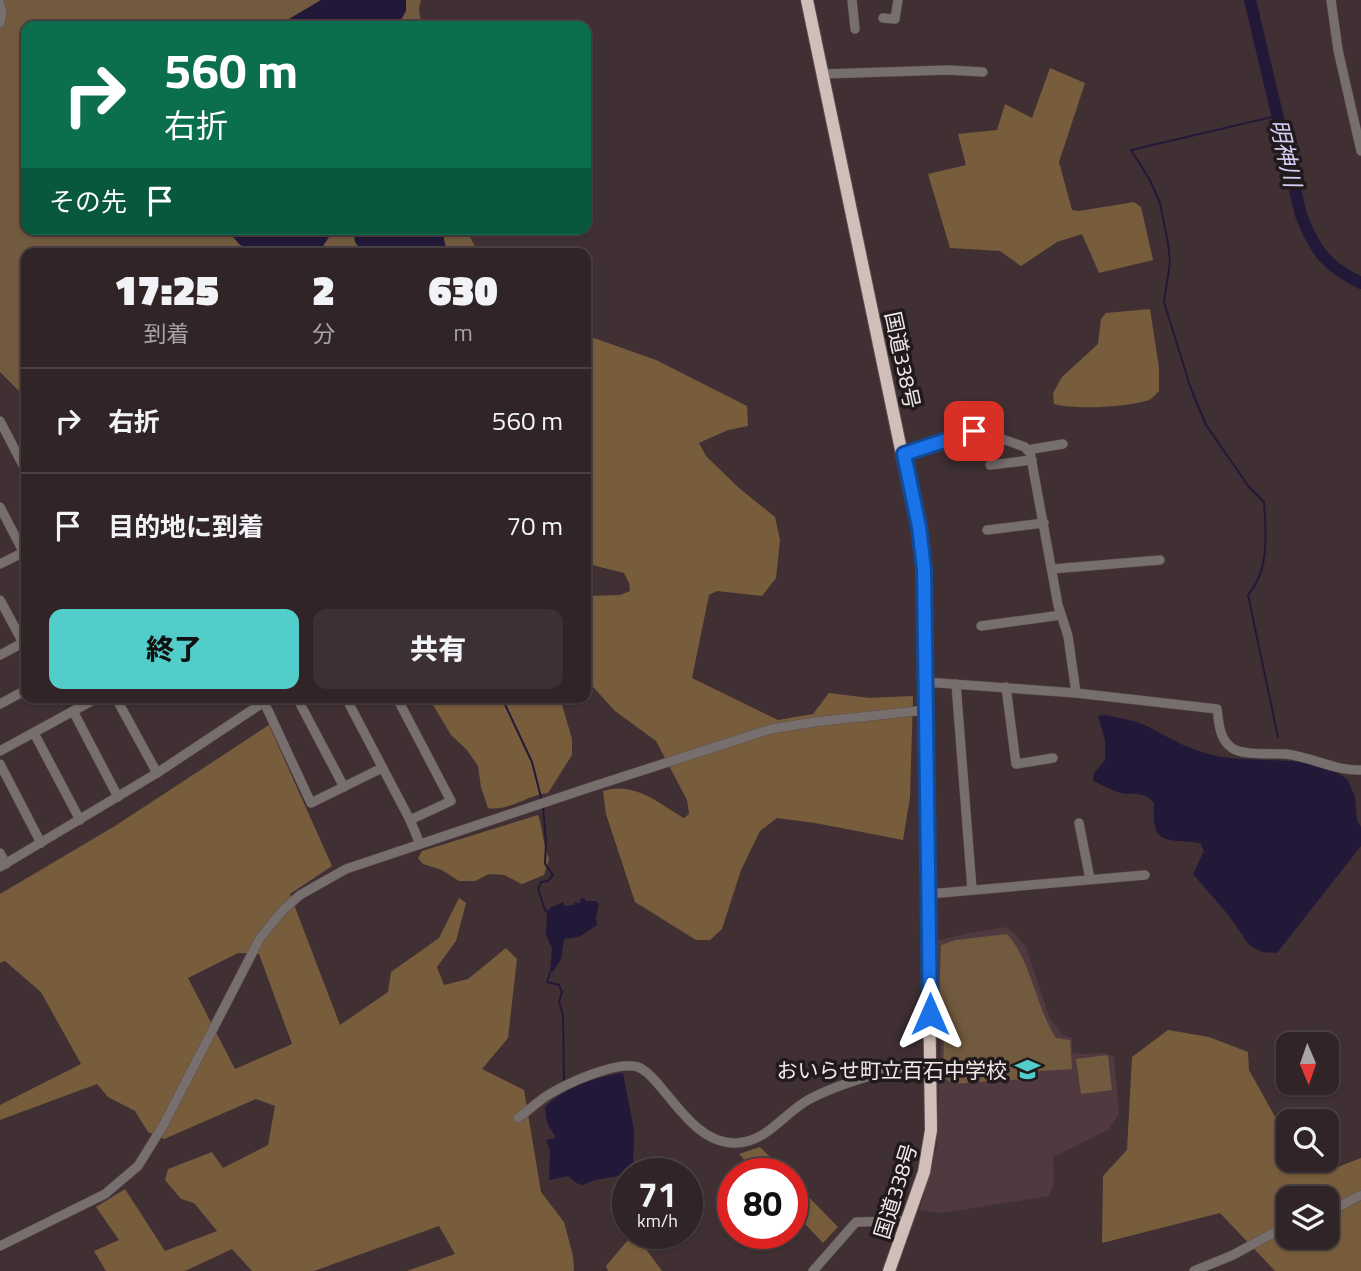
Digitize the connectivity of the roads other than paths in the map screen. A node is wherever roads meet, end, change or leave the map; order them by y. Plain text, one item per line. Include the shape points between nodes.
1 (807, 0) edge
2 (852, 0) edge
3 (898, 0) edge
4 (1331, 0) edge
5 (0, 4) edge
6 (883, 18) dead end
7 (0, 23) edge
8 (855, 29) dead end
9 (983, 72) dead end
10 (823, 74) junction
11 (1361, 151) edge
12 (0, 421) edge
13 (1063, 444) dead end
14 (1027, 450) junction
15 (904, 454) junction
16 (1032, 460) junction
17 (21, 461) edge
18 (990, 464) dead end
19 (0, 507) edge
20 (1044, 523) junction
21 (987, 530) dead end
22 (21, 546) edge
23 (21, 555) edge
24 (1160, 560) dead end
25 (0, 564) edge
26 (1052, 569) junction
27 (1, 606) edge
28 (1061, 615) junction
29 (981, 626) dead end
30 (21, 638) edge
31 (21, 646) edge
32 (0, 655) edge
33 (925, 682) junction
34 (956, 684) junction
35 (1006, 687) junction
36 (21, 693) edge
37 (1076, 693) junction
38 (88, 703) edge
39 (119, 703) edge
40 (263, 703) edge
41 (268, 703) edge
42 (300, 703) edge
43 (349, 703) edge
44 (400, 703) edge
45 (0, 704) edge
46 (926, 710) junction
47 (73, 711) junction
48 (34, 733) junction
49 (0, 751) edge
50 (1053, 758) dead end
51 (0, 764) edge
52 (382, 768) junction
53 (1361, 770) edge
54 (157, 774) junction
55 (344, 787) junction
56 (118, 797) junction
57 (80, 820) junction
58 (410, 820) junction
59 (1079, 823) dead end
60 (41, 843) junction
61 (420, 844) junction
62 (0, 853) edge
63 (3, 865) edge
64 (1145, 875) dead end
65 (1090, 878) junction
66 (972, 889) junction
67 (929, 894) junction
68 (930, 1063) junction
69 (518, 1118) dead end
70 (1361, 1195) edge
71 (1339, 1206) edge
72 (908, 1221) junction
73 (1276, 1232) edge
74 (0, 1246) edge
75 (813, 1271) edge
76 (889, 1271) edge
77 (1195, 1271) edge

1 - 10 highway, 国道338号
2 - 8 street
3 - 6 street via 895,19
4 - 11 street
5 - 7 street
9 - 10 street
10 - 15 highway, 国道338号
12 - 17 street
13 - 14 street
14 - 15 street via 974,431
14 - 16 street
15 - 33 highway, 国道338号 via 923,555
16 - 18 street
16 - 20 street
19 - 22 street
20 - 21 street
20 - 26 street
23 - 25 street
24 - 26 street
26 - 28 street
27 - 30 street
28 - 29 street
28 - 37 street
31 - 32 street
33 - 34 street
33 - 46 highway, 国道338号
34 - 35 street
34 - 66 street
35 - 37 street
35 - 50 street via 1016,764
36 - 45 street
37 - 53 street via 1217,709 1219,729 1233,749
38 - 47 street
39 - 54 street
40 - 54 street
41 - 55 street via 311,803
42 - 55 street
43 - 52 street
44 - 58 street via 451,800
46 - 61 street via 771,729
46 - 67 highway, 国道338号
47 - 48 street
47 - 56 street
48 - 49 street
48 - 57 street
51 - 60 street
52 - 55 street
52 - 58 street
54 - 56 street
56 - 57 street
57 - 60 street
58 - 61 street
59 - 65 street
60 - 63 street
61 - 74 street via 346,869 283,910 260,937 138,1166 105,1194
62 - 63 street
64 - 65 street
65 - 66 street
66 - 67 street
67 - 68 highway, 国道338号
68 - 69 street via 826,1091 757,1139 737,1143 718,1141 700,1130 645,1071 631,1066 569,1084
68 - 72 highway, 国道338号 via 929,1148
70 - 71 street
72 - 75 street via 856,1223
72 - 76 highway, 国道338号
73 - 77 street

